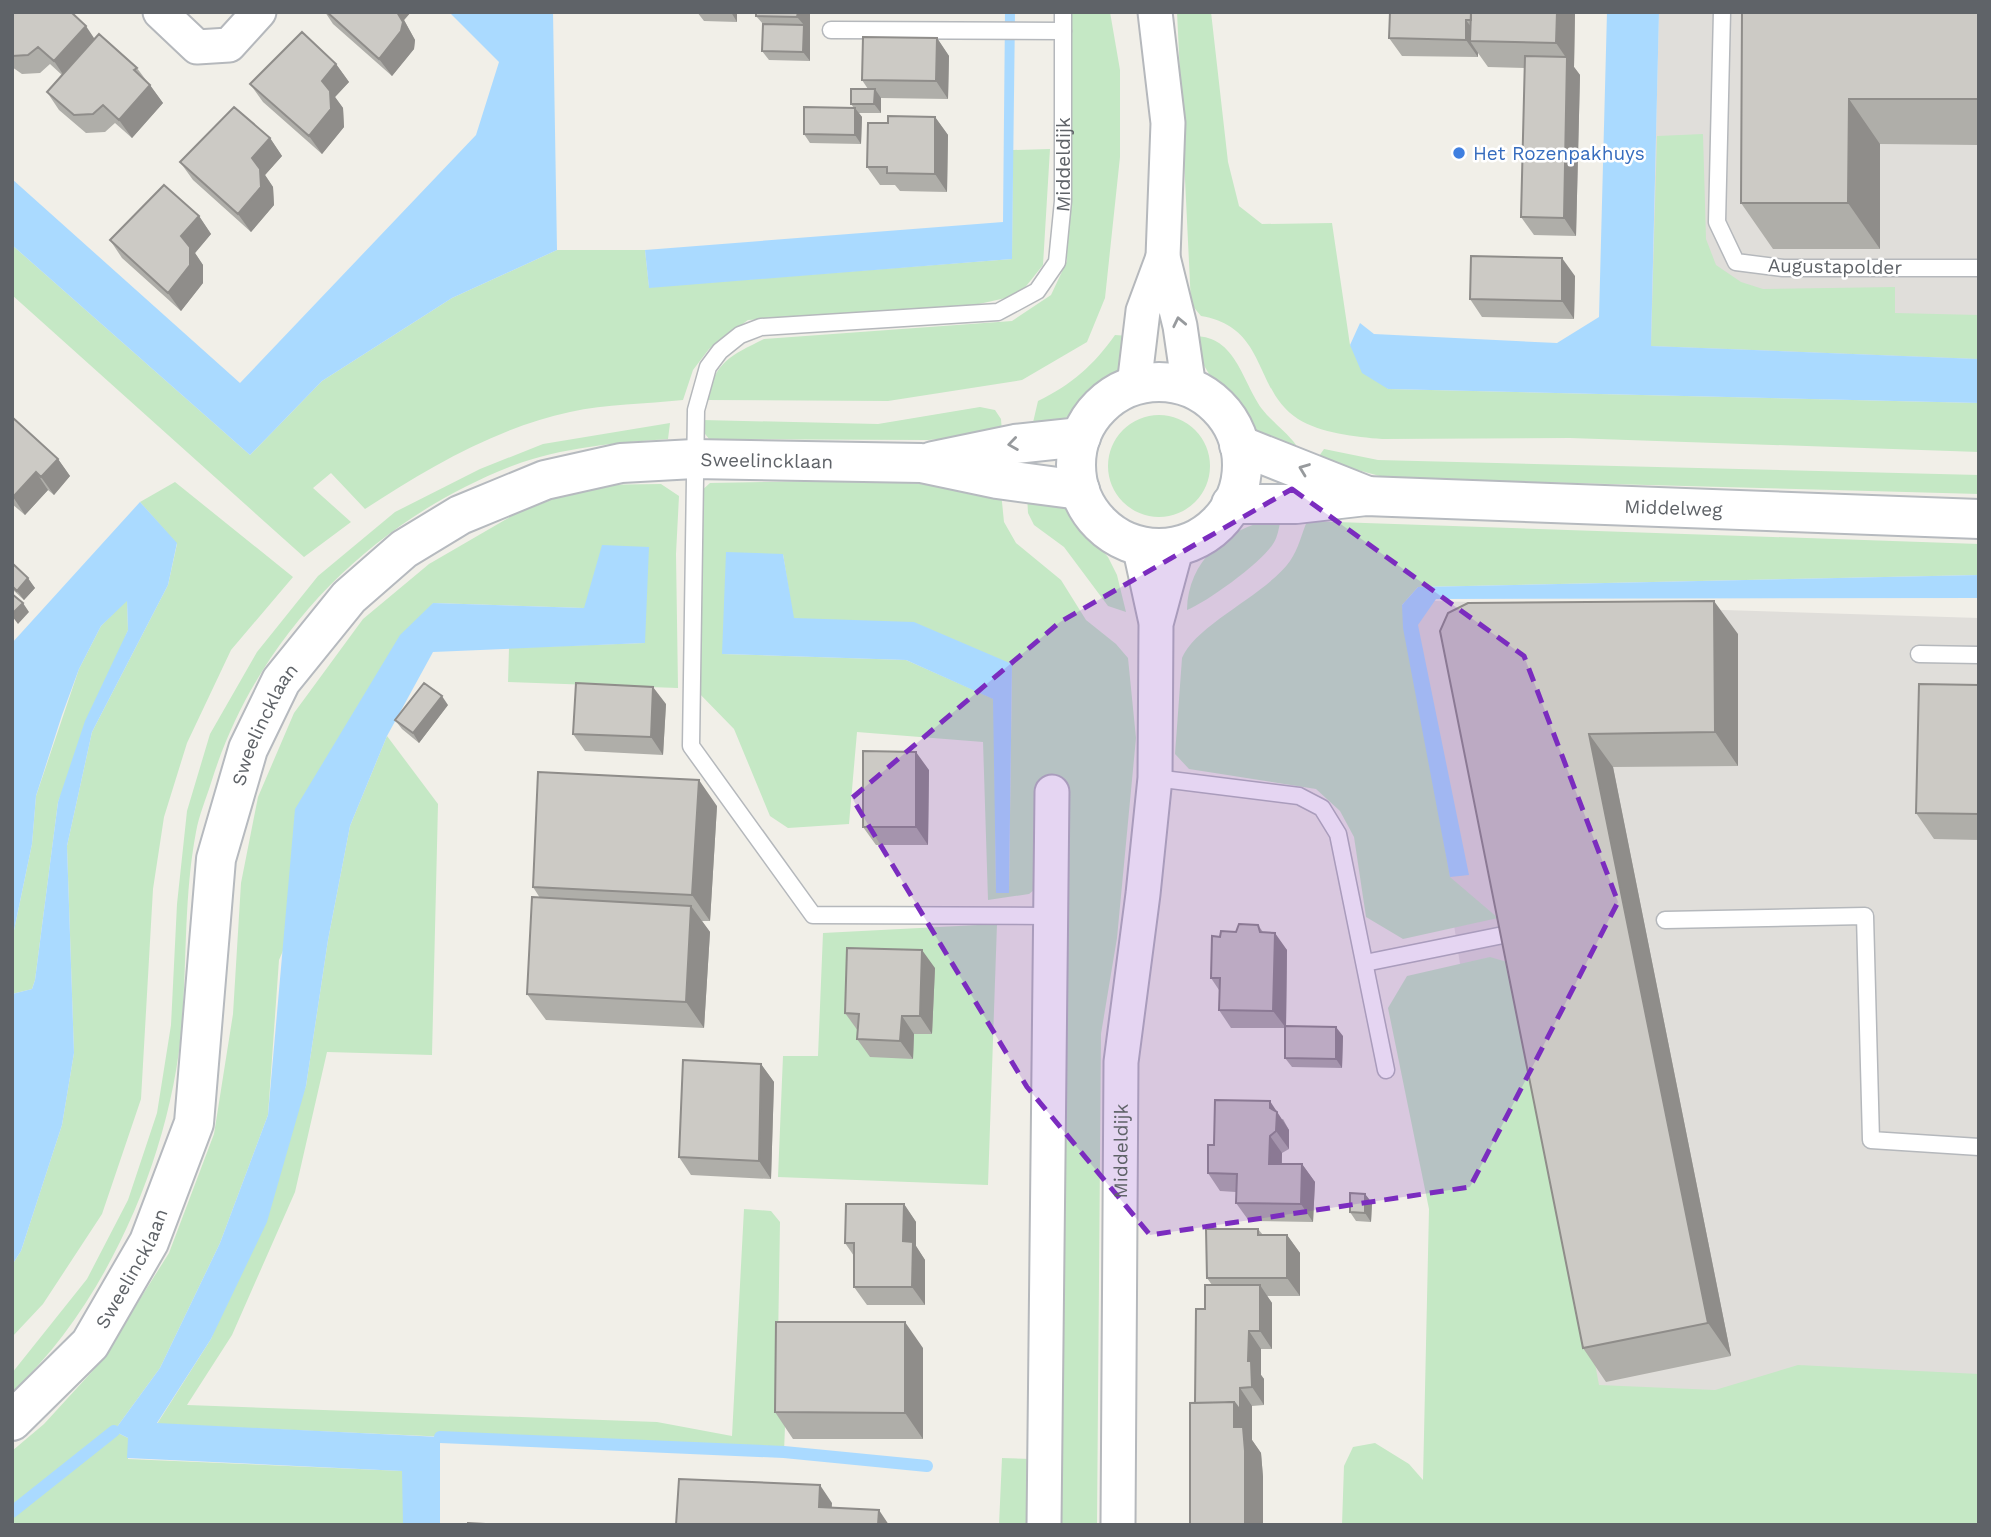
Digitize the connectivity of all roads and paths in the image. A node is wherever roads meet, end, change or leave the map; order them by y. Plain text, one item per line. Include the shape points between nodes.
1 (160, 12) edge
2 (259, 12) edge
3 (1063, 12) edge
4 (1155, 12) edge
5 (1722, 12) edge
6 (831, 30) dead end
7 (1063, 31) junction
8 (1163, 257) junction
9 (1979, 268) edge
10 (1134, 386) junction
11 (1189, 388) junction
12 (1081, 437) junction
13 (1239, 445) junction
14 (694, 459) junction
15 (921, 463) junction
16 (1080, 490) junction
17 (1366, 496) junction
18 (1231, 504) junction
19 (1979, 519) edge
20 (1139, 545) junction
21 (1177, 546) junction
22 (1156, 624) junction
23 (1919, 654) dead end
24 (1979, 655) edge
25 (1155, 778) junction
26 (1052, 792) dead end
27 (1050, 916) junction
28 (1665, 920) dead end
29 (1513, 933) edge
30 (1365, 963) junction
31 (1386, 1070) dead end
32 (1979, 1147) edge
33 (12, 1421) edge
34 (1045, 1525) edge
35 (1118, 1525) edge

1 - 2 street via 197,47 229,45
3 - 7 lane, Middeldijk
4 - 8 street via 1168,123
5 - 9 lane, Augustapolder via 1717,222 1736,261 1783,268
6 - 7 lane
7 - 14 lane, Middeldijk via 1063,201 1057,262 1037,291 998,312 761,327 740,335 708,367 696,410
8 - 10 street via 1143,311
11 -> 8 street
10 - 11 main road via 1161,382
10 - 12 main road via 1101,405
11 - 13 main road via 1221,410
12 -> 15 main road, Sweelincklaan via 997,447
12 - 16 main road via 1076,463
17 -> 13 main road, Middelweg
13 - 18 main road via 1241,475
14 - 15 main road, Sweelincklaan
14 - 27 lane via 691,746 813,915
14 - 33 main road, Sweelincklaan via 621,463 545,480 460,515 404,549 348,597 281,681 248,750 216,859 194,1123 149,1242 90,1344
15 - 16 main road, Sweelincklaan
16 - 20 main road via 1090,512 1107,530
17 - 18 main road, Middelweg via 1296,504
17 - 19 main road, Middelweg
18 - 21 main road via 1213,528
20 - 21 main road
20 - 22 street, Middeldijk
21 - 22 street, Middeldijk
22 - 25 street, Middeldijk
23 - 24 lane
25 - 30 lane via 1299,796 1322,808 1338,834
25 - 35 street, Middeldijk via 1121,1062
26 - 27 street
27 - 34 street
28 - 32 lane via 1865,916 1871,1140
29 - 30 lane
30 - 31 lane

